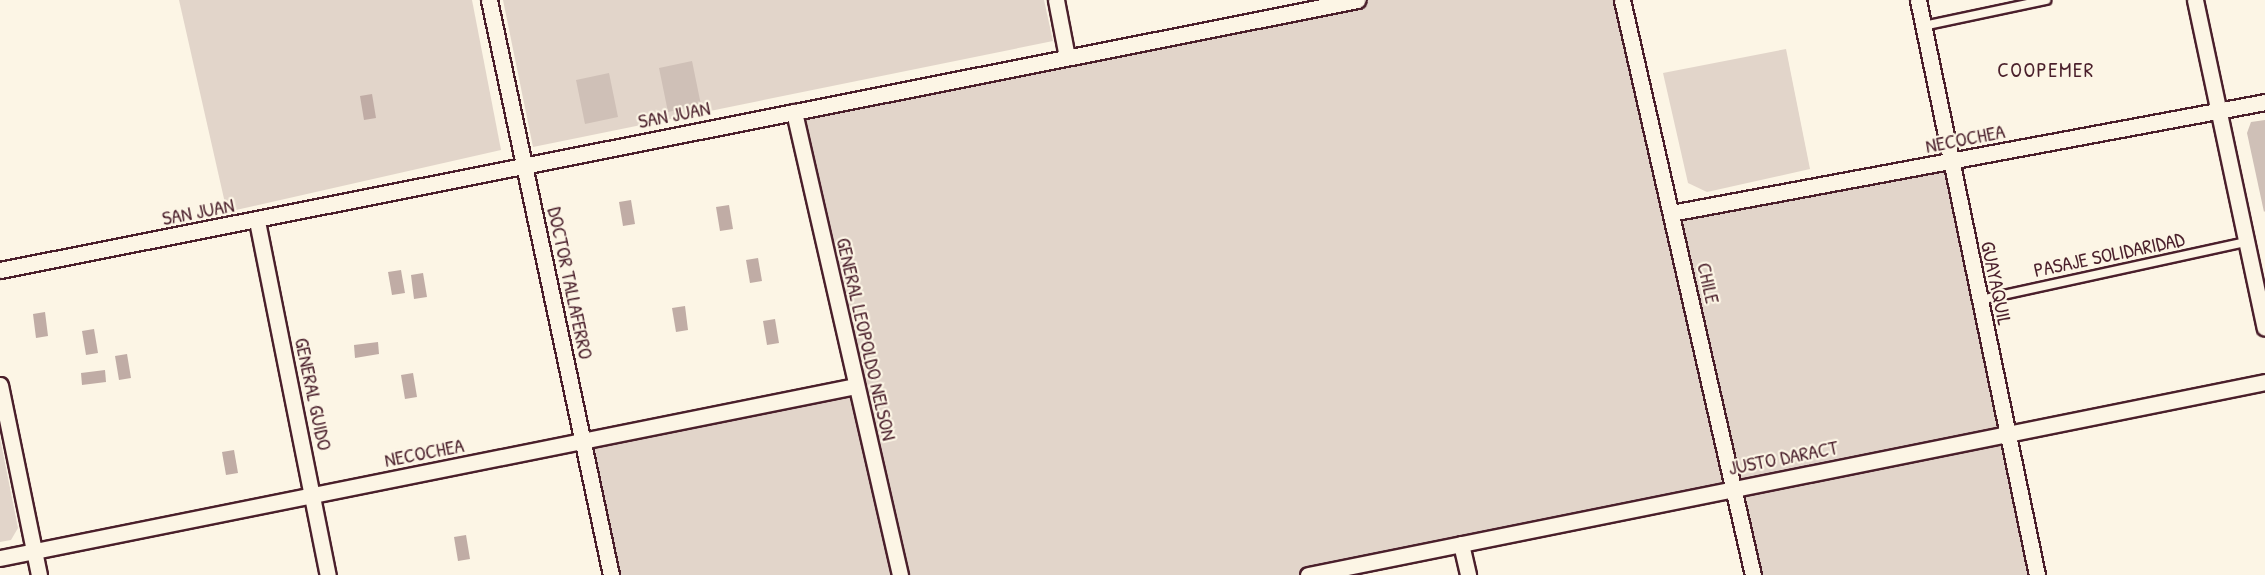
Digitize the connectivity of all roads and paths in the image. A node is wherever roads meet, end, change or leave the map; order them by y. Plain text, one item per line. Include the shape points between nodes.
1 (489, 0) edge
2 (1056, 0) edge
3 (1357, 0) edge
4 (1622, 0) edge
5 (1918, 0) edge
6 (2046, 0) edge
7 (2195, 0) edge
8 (1341, 2) edge
9 (1923, 26) junction
10 (1067, 57) junction
11 (2265, 102) edge
12 (2220, 111) junction
13 (794, 112) junction
14 (1949, 162) junction
15 (523, 166) junction
16 (1671, 213) junction
17 (257, 221) junction
18 (2246, 242) junction
19 (0, 270) edge
20 (1980, 300) junction
21 (2265, 328) edge
22 (2265, 382) edge
23 (0, 385) edge
24 (855, 386) junction
25 (2007, 435) junction
26 (583, 441) junction
27 (1733, 488) junction
28 (313, 496) junction
29 (1461, 544) junction
30 (34, 552) junction
31 (0, 558) edge
32 (39, 575) edge
33 (328, 575) edge
34 (611, 575) edge
35 (900, 575) edge
36 (1308, 575) edge
37 (1468, 575) edge
38 (1753, 575) edge
39 (2037, 575) edge

1 - 15 street, DOCTOR TALLAFERRO
2 - 10 street
3 - 8 street, SAN JUAN
4 - 16 street, CHILE
5 - 9 street, GUAYAQUIL
6 - 9 lane
7 - 12 street
8 - 10 street, SAN JUAN
9 - 14 street, GUAYAQUIL
10 - 13 street, SAN JUAN
11 - 12 street, NECOCHEA
12 - 14 street, NECOCHEA
12 - 18 street
13 - 15 street, SAN JUAN
13 - 24 street, GENERAL LEOPOLDO NELSON
14 - 16 street, NECOCHEA
14 - 20 street, GUAYAQUIL
15 - 17 street, SAN JUAN
15 - 26 street, DOCTOR TALLAFERRO
16 - 27 street, CHILE
17 - 19 street, SAN JUAN
17 - 28 street, GENERAL GUIDO
18 - 20 lane, PASAJE SOLIDARIDAD
18 - 21 street
20 - 25 street, GUAYAQUIL
22 - 25 street, JUSTO DARACT
23 - 30 street
24 - 26 street, NECOCHEA
24 - 35 street, GENERAL LEOPOLDO NELSON
25 - 27 street, JUSTO DARACT
25 - 39 street, GUAYAQUIL
26 - 28 street, NECOCHEA
26 - 34 street, DOCTOR TALLAFERRO
27 - 29 street, JUSTO DARACT
27 - 38 street, CHILE
28 - 30 street, NECOCHEA
28 - 33 street, GENERAL GUIDO
29 - 36 street, JUSTO DARACT
29 - 37 street
30 - 31 street, NECOCHEA
30 - 32 street

